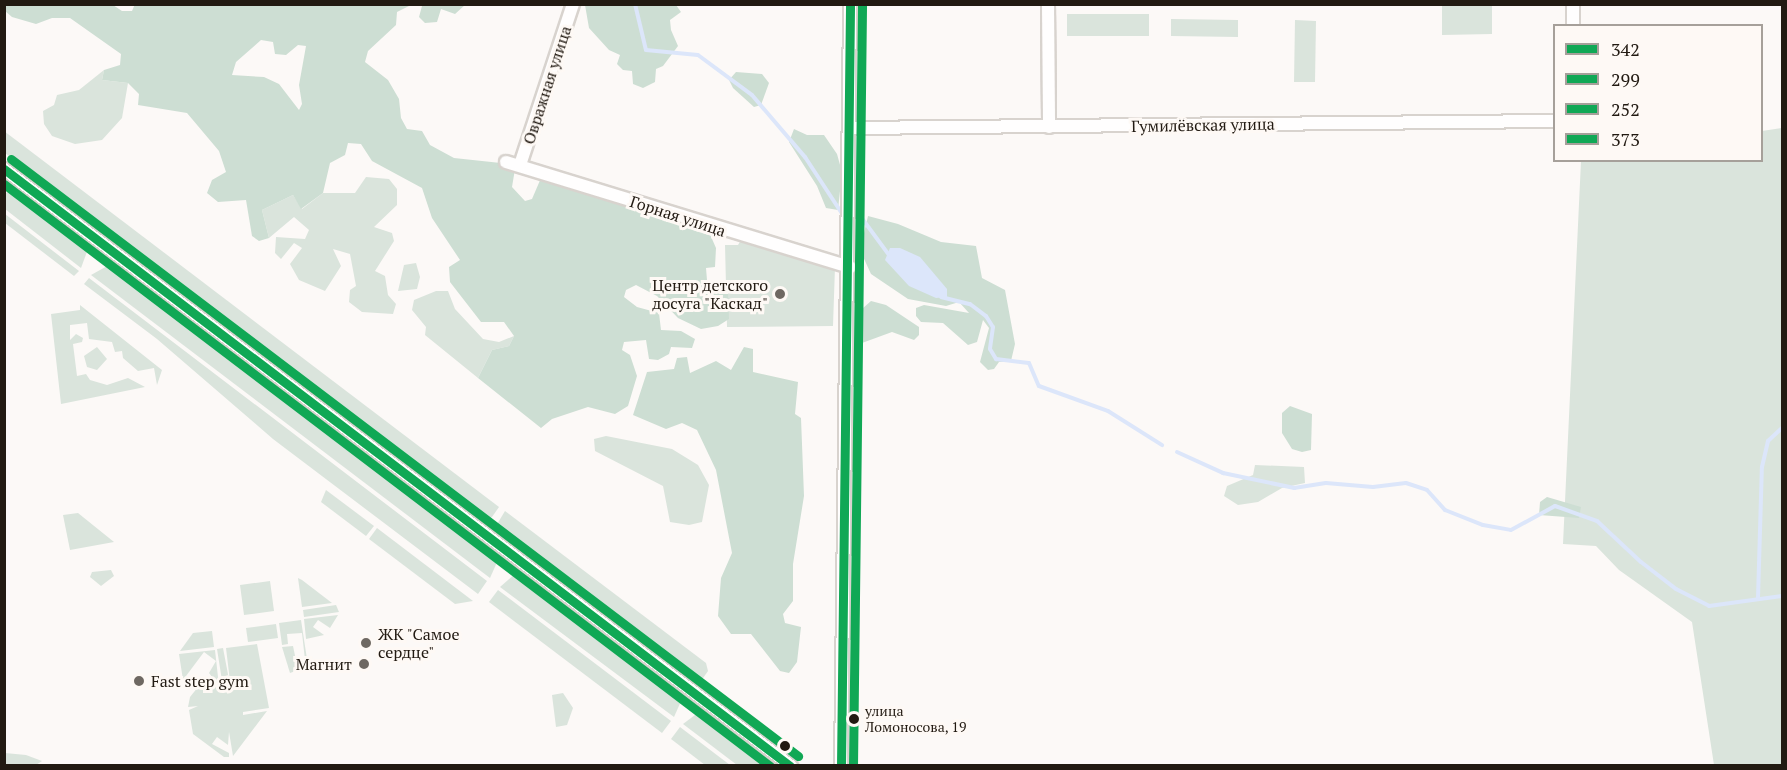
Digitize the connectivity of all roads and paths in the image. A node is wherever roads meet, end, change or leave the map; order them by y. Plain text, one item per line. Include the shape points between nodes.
1 (573, 4) edge
2 (850, 4) edge
3 (1048, 4) edge
4 (1573, 4) edge
5 (1573, 24) edge
6 (1553, 121) edge
7 (1049, 127) junction
8 (851, 128) junction
9 (507, 162) dead end
10 (520, 165) junction
11 (4, 169) edge
12 (850, 267) junction
13 (791, 765) edge
14 (841, 765) edge

1 - 10 street, Овражная улица
2 - 8 street
3 - 7 street
4 - 5 street
6 - 7 street, Гумилёвская улица
7 - 8 street, Гумилёвская улица
8 - 12 street
9 - 10 street, Горная улица
10 - 12 street, Горная улица
11 - 13 street
12 - 14 street

